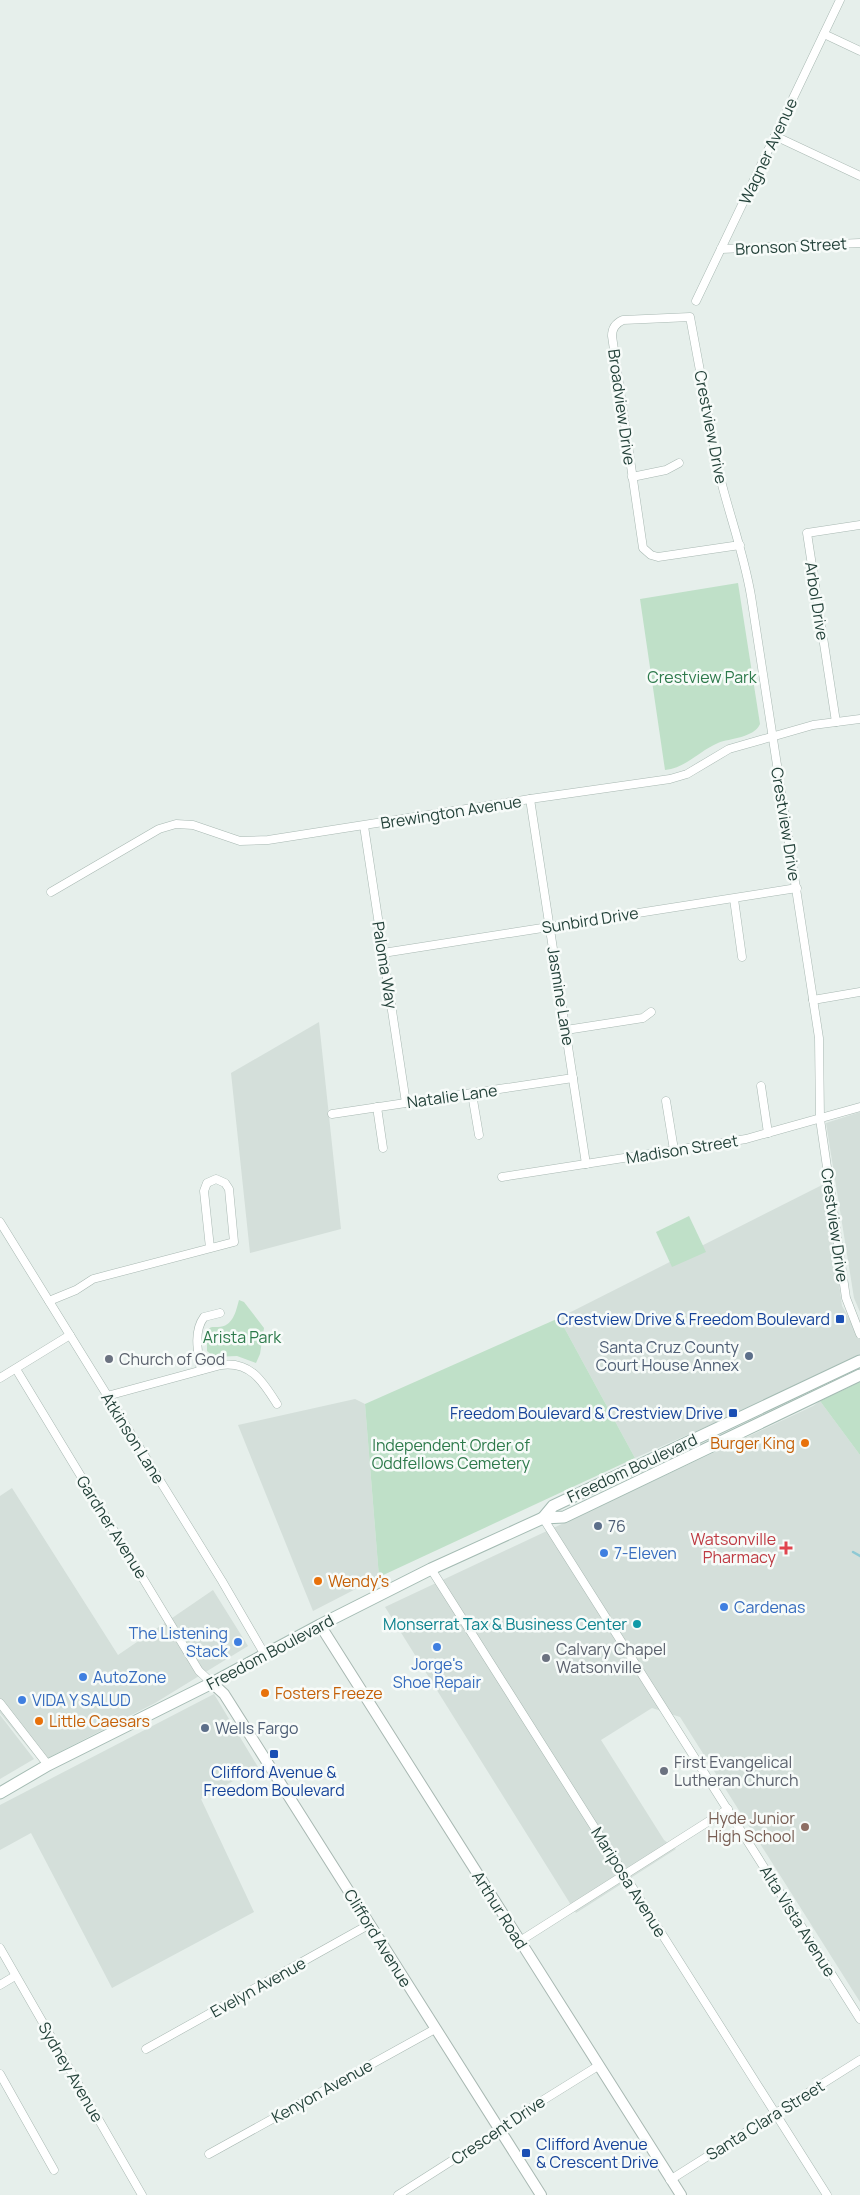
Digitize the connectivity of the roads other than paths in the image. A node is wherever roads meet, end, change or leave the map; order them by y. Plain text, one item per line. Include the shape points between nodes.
1 (840, 0) edge
2 (824, 34) junction
3 (860, 51) edge
4 (775, 136) junction
5 (860, 176) edge
6 (860, 243) edge
7 (721, 249) junction
8 (696, 301) dead end
9 (690, 317) joint
10 (679, 463) dead end
11 (632, 476) junction
12 (860, 526) edge
13 (740, 545) junction
14 (860, 719) edge
15 (836, 722) junction
16 (773, 736) junction
17 (530, 799) junction
18 (364, 826) junction
19 (797, 888) junction
20 (51, 892) dead end
21 (734, 899) junction
22 (550, 927) junction
23 (383, 952) junction
24 (742, 957) dead end
25 (860, 992) edge
26 (814, 1000) junction
27 (650, 1012) dead end
28 (566, 1030) junction
29 (573, 1078) junction
30 (762, 1086) dead end
31 (472, 1094) junction
32 (666, 1101) dead end
33 (406, 1103) junction
34 (377, 1107) junction
35 (860, 1107) edge
36 (332, 1114) dead end
37 (820, 1119) junction
38 (768, 1133) junction
39 (479, 1135) dead end
40 (383, 1148) dead end
41 (674, 1150) junction
42 (586, 1164) junction
43 (502, 1176) dead end
44 (0, 1222) edge
45 (210, 1248) junction
46 (49, 1301) junction
47 (220, 1313) dead end
48 (860, 1334) edge
49 (70, 1335) junction
50 (860, 1360) edge
51 (16, 1369) junction
52 (201, 1370) junction
53 (860, 1374) edge
54 (0, 1378) edge
55 (108, 1396) junction
56 (278, 1404) dead end
57 (543, 1518) junction
58 (431, 1569) junction
59 (320, 1625) junction
60 (265, 1655) junction
61 (212, 1683) junction
62 (0, 1703) edge
63 (48, 1765) junction
64 (0, 1793) edge
65 (728, 1809) junction
66 (624, 1875) junction
67 (370, 1924) junction
68 (520, 1941) junction
69 (0, 1948) edge
70 (15, 1976) junction
71 (0, 1985) edge
72 (860, 2019) edge
73 (435, 2028) junction
74 (146, 2049) dead end
75 (860, 2060) edge
76 (598, 2066) junction
77 (0, 2074) edge
78 (774, 2114) junction
79 (500, 2130) junction
80 (209, 2154) dead end
81 (54, 2170) dead end
82 (670, 2180) junction
83 (142, 2195) edge
84 (398, 2195) edge
85 (541, 2195) edge
86 (681, 2195) edge
87 (827, 2195) edge

1 - 2 street, Wagner Avenue
2 - 3 street
2 - 4 street, Wagner Avenue
4 - 5 street
4 - 7 street, Wagner Avenue
6 - 7 street, Bronson Street
7 - 8 street, Wagner Avenue
9 - 11 street, Broadview Drive via 613,322 612,336
9 - 13 street, Crestview Drive via 719,473
10 - 11 street via 666,470
11 - 13 street, Broadview Drive via 646,557
12 - 15 street, Arbol Drive via 807,533
13 - 16 street, Crestview Drive
14 - 15 street, Brewington Avenue
15 - 16 street, Brewington Avenue
16 - 17 street, Brewington Avenue via 722,752 694,770 670,779
16 - 19 street, Crestview Drive
17 - 18 street, Brewington Avenue
17 - 22 street, Jasmine Lane
18 - 20 street, Brewington Avenue via 294,837 240,841 193,825 176,824 159,830
18 - 23 street, Paloma Way
19 - 21 street, Sunbird Drive
19 - 26 street, Crestview Drive
21 - 22 street, Sunbird Drive
21 - 24 street
22 - 23 street, Sunbird Drive
22 - 28 street, Jasmine Lane
23 - 33 street, Paloma Way
25 - 26 street
26 - 37 street, Crestview Drive via 819,1038
27 - 28 street via 643,1018
28 - 29 street, Jasmine Lane
29 - 31 street, Natalie Lane
29 - 42 street, Jasmine Lane
30 - 38 street
31 - 33 street, Natalie Lane
31 - 39 street
32 - 41 street
33 - 34 street, Natalie Lane
34 - 36 street, Natalie Lane
34 - 40 street
35 - 37 street, Madison Street
37 - 38 street, Madison Street
37 - 48 street, Crestview Drive via 846,1298
38 - 41 street, Madison Street
41 - 42 street, Madison Street
42 - 43 street, Madison Street
44 - 46 street, Atkinson Lane
45 - 45 street via 234,1242 229,1189 223,1181 216,1179 208,1183 204,1191
45 - 46 street via 93,1279
46 - 49 street, Atkinson Lane
47 - 52 street via 204,1317 200,1324 197,1339
49 - 51 street
49 - 55 street, Atkinson Lane
50 - 57 main road, Freedom Boulevard via 553,1506
51 - 54 street
51 - 61 street, Gardner Avenue via 200,1671
52 - 55 street
52 - 56 street via 227,1364 247,1368 261,1378
53 - 57 main road, Freedom Boulevard via 564,1517
55 - 60 street, Atkinson Lane
57 - 58 main road, Freedom Boulevard
57 - 65 street, Alta Vista Avenue
58 - 59 main road, Freedom Boulevard
58 - 66 street, Mariposa Avenue
59 - 60 main road, Freedom Boulevard
59 - 68 street, Arthur Road
60 - 61 main road, Freedom Boulevard
61 - 63 main road, Freedom Boulevard
61 - 67 street, Clifford Avenue via 224,1694
62 - 63 street
63 - 64 main road, Freedom Boulevard
65 - 66 street
65 - 72 street, Alta Vista Avenue
66 - 68 street
66 - 78 street, Mariposa Avenue
67 - 73 street, Clifford Avenue
67 - 74 street, Evelyn Avenue
68 - 76 street, Arthur Road
69 - 70 street, Sydney Avenue
70 - 71 street
70 - 83 street, Sydney Avenue
73 - 79 street, Clifford Avenue
73 - 80 street, Kenyon Avenue
75 - 78 street, Santa Clara Street
76 - 79 street, Crescent Drive
76 - 82 street, Arthur Road
77 - 81 street
78 - 82 street, Santa Clara Street
78 - 87 street, Mariposa Avenue
79 - 84 street, Crescent Drive
79 - 85 street, Clifford Avenue
82 - 86 street, Arthur Road

